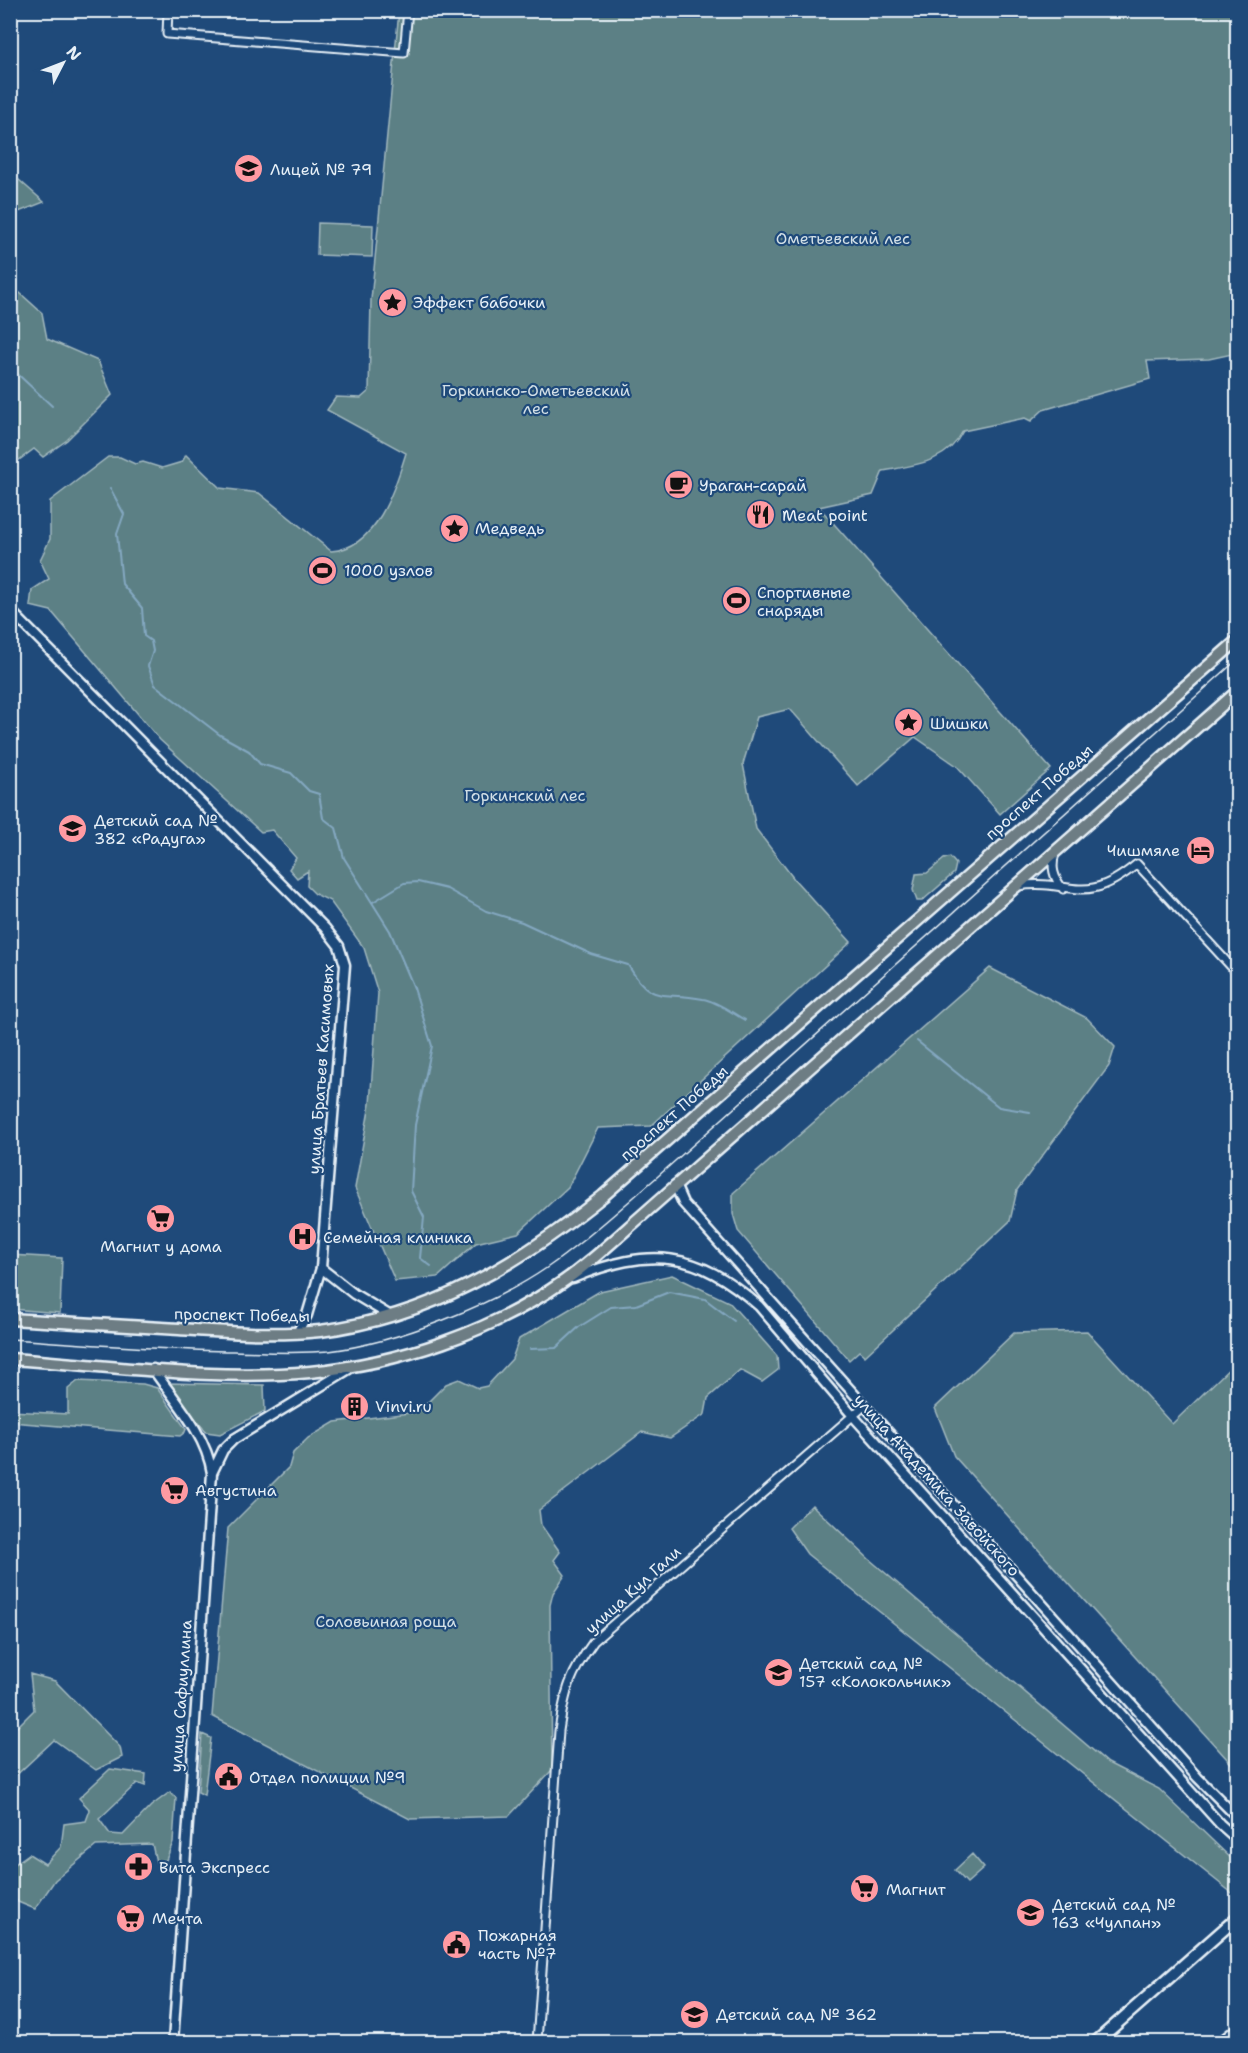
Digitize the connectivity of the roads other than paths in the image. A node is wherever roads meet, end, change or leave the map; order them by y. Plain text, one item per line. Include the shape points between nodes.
1 (168, 10) edge
2 (408, 15) edge
3 (10, 610) edge
4 (1238, 640) edge
5 (1238, 691) edge
6 (1055, 852) junction
7 (1017, 886) junction
8 (1063, 889) junction
9 (1238, 974) edge
10 (675, 1185) junction
11 (321, 1268) junction
12 (564, 1282) junction
13 (389, 1315) junction
14 (10, 1319) edge
15 (297, 1333) junction
16 (10, 1359) edge
17 (353, 1366) junction
18 (153, 1369) junction
19 (864, 1406) junction
20 (853, 1416) junction
21 (212, 1473) junction
22 (1237, 1818) edge
23 (1224, 1828) junction
24 (1238, 1840) edge
25 (1238, 1917) edge
26 (1238, 2029) edge
27 (173, 2043) edge
28 (537, 2043) edge
29 (1096, 2043) edge
30 (1222, 2043) edge

1 - 2 street via 167,34 404,52
3 - 11 street, улица Братьев Касимовых via 339,946 345,965
4 - 13 main road, проспект Победы via 562,1229 494,1273 435,1301
5 - 6 main road
6 - 7 main road
6 - 8 street via 1054,876
7 - 8 street
7 - 10 main road
8 - 9 street via 1102,887 1137,864
10 - 12 main road
10 - 19 street, улица Академика Завойского via 683,1203
11 - 13 street
11 - 15 street, улица Братьев Касимовых via 308,1315
12 - 17 main road via 489,1324 446,1342
12 - 20 street, улица Академика Завойского via 622,1260 652,1258 684,1261 716,1273 759,1306
13 - 15 main road, проспект Победы
14 - 15 main road, проспект Победы
16 - 18 main road
17 - 18 main road via 235,1374
17 - 21 street via 234,1438
18 - 21 street, улица Сафиуллина via 201,1440 210,1456
19 - 20 street, улица Кул Гали
19 - 22 street, улица Академика Завойского
20 - 23 street, улица Академика Завойского
20 - 28 street, улица Кул Гали via 594,1641 578,1664 565,1690 559,1731
21 - 27 street, улица Сафиуллина
22 - 23 street via 1232,1829
23 - 24 street, улица Академика Завойского
25 - 29 main road
26 - 30 main road

